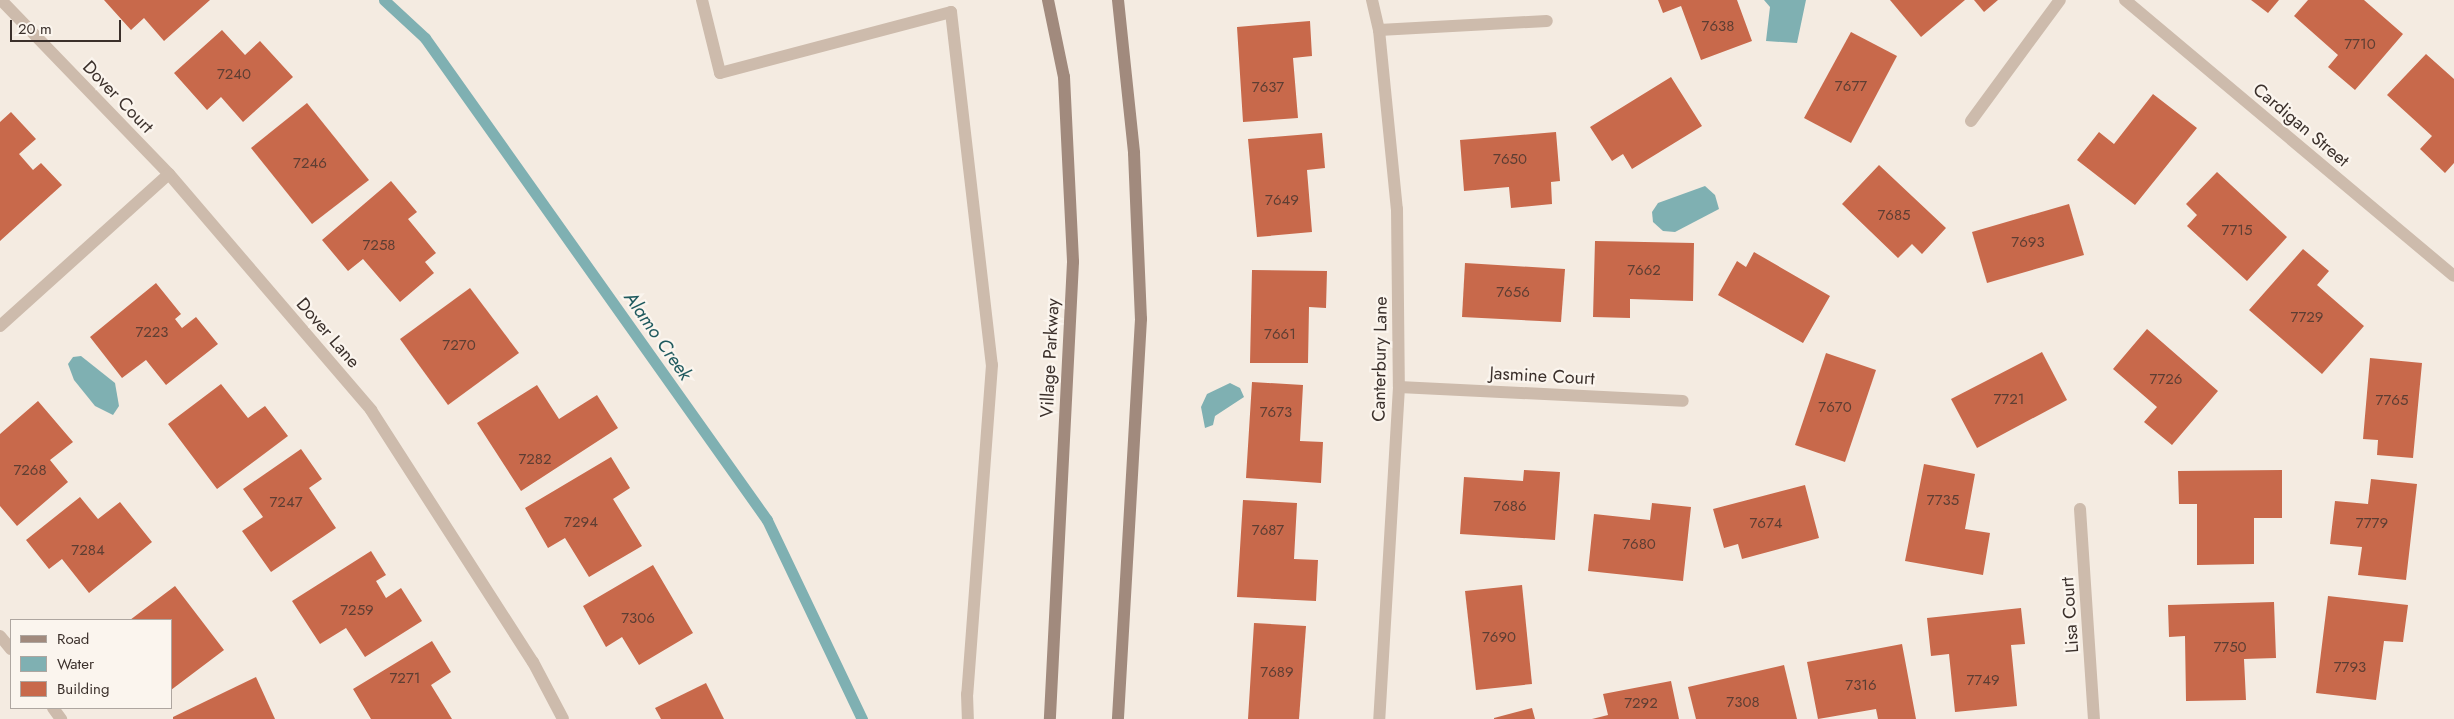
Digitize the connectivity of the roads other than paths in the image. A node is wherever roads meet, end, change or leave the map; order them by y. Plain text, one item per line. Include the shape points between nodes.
1 (1, 0) edge
2 (702, 0) edge
3 (1048, 0) edge
4 (1118, 0) edge
5 (1372, 0) edge
6 (2060, 0) edge
7 (2126, 0) edge
8 (950, 6) edge
9 (1547, 21) dead end
10 (1379, 30) junction
11 (1971, 121) dead end
12 (169, 174) junction
13 (2454, 276) edge
14 (0, 326) edge
15 (1399, 386) junction
16 (1683, 401) dead end
17 (2080, 509) dead end
18 (0, 636) edge
19 (10, 648) edge
20 (563, 719) edge
21 (968, 719) edge
22 (1050, 719) edge
23 (1118, 719) edge
24 (1379, 719) edge
25 (2094, 719) edge

1 - 12 street, Dover Court
2 - 8 street via 720,74
3 - 22 street, Village Parkway via 1064,77 1073,262
4 - 23 street via 1134,153 1141,319
5 - 10 street, Canterbury Lane
6 - 11 street
7 - 13 street, Cardigan Street
8 - 21 street via 992,365 966,694
9 - 10 street
10 - 15 street, Canterbury Lane via 1397,209
12 - 14 street
12 - 20 street, Dover Lane via 371,410 533,662
15 - 16 street, Jasmine Court
15 - 24 street, Canterbury Lane
17 - 25 street, Lisa Court
18 - 19 street

